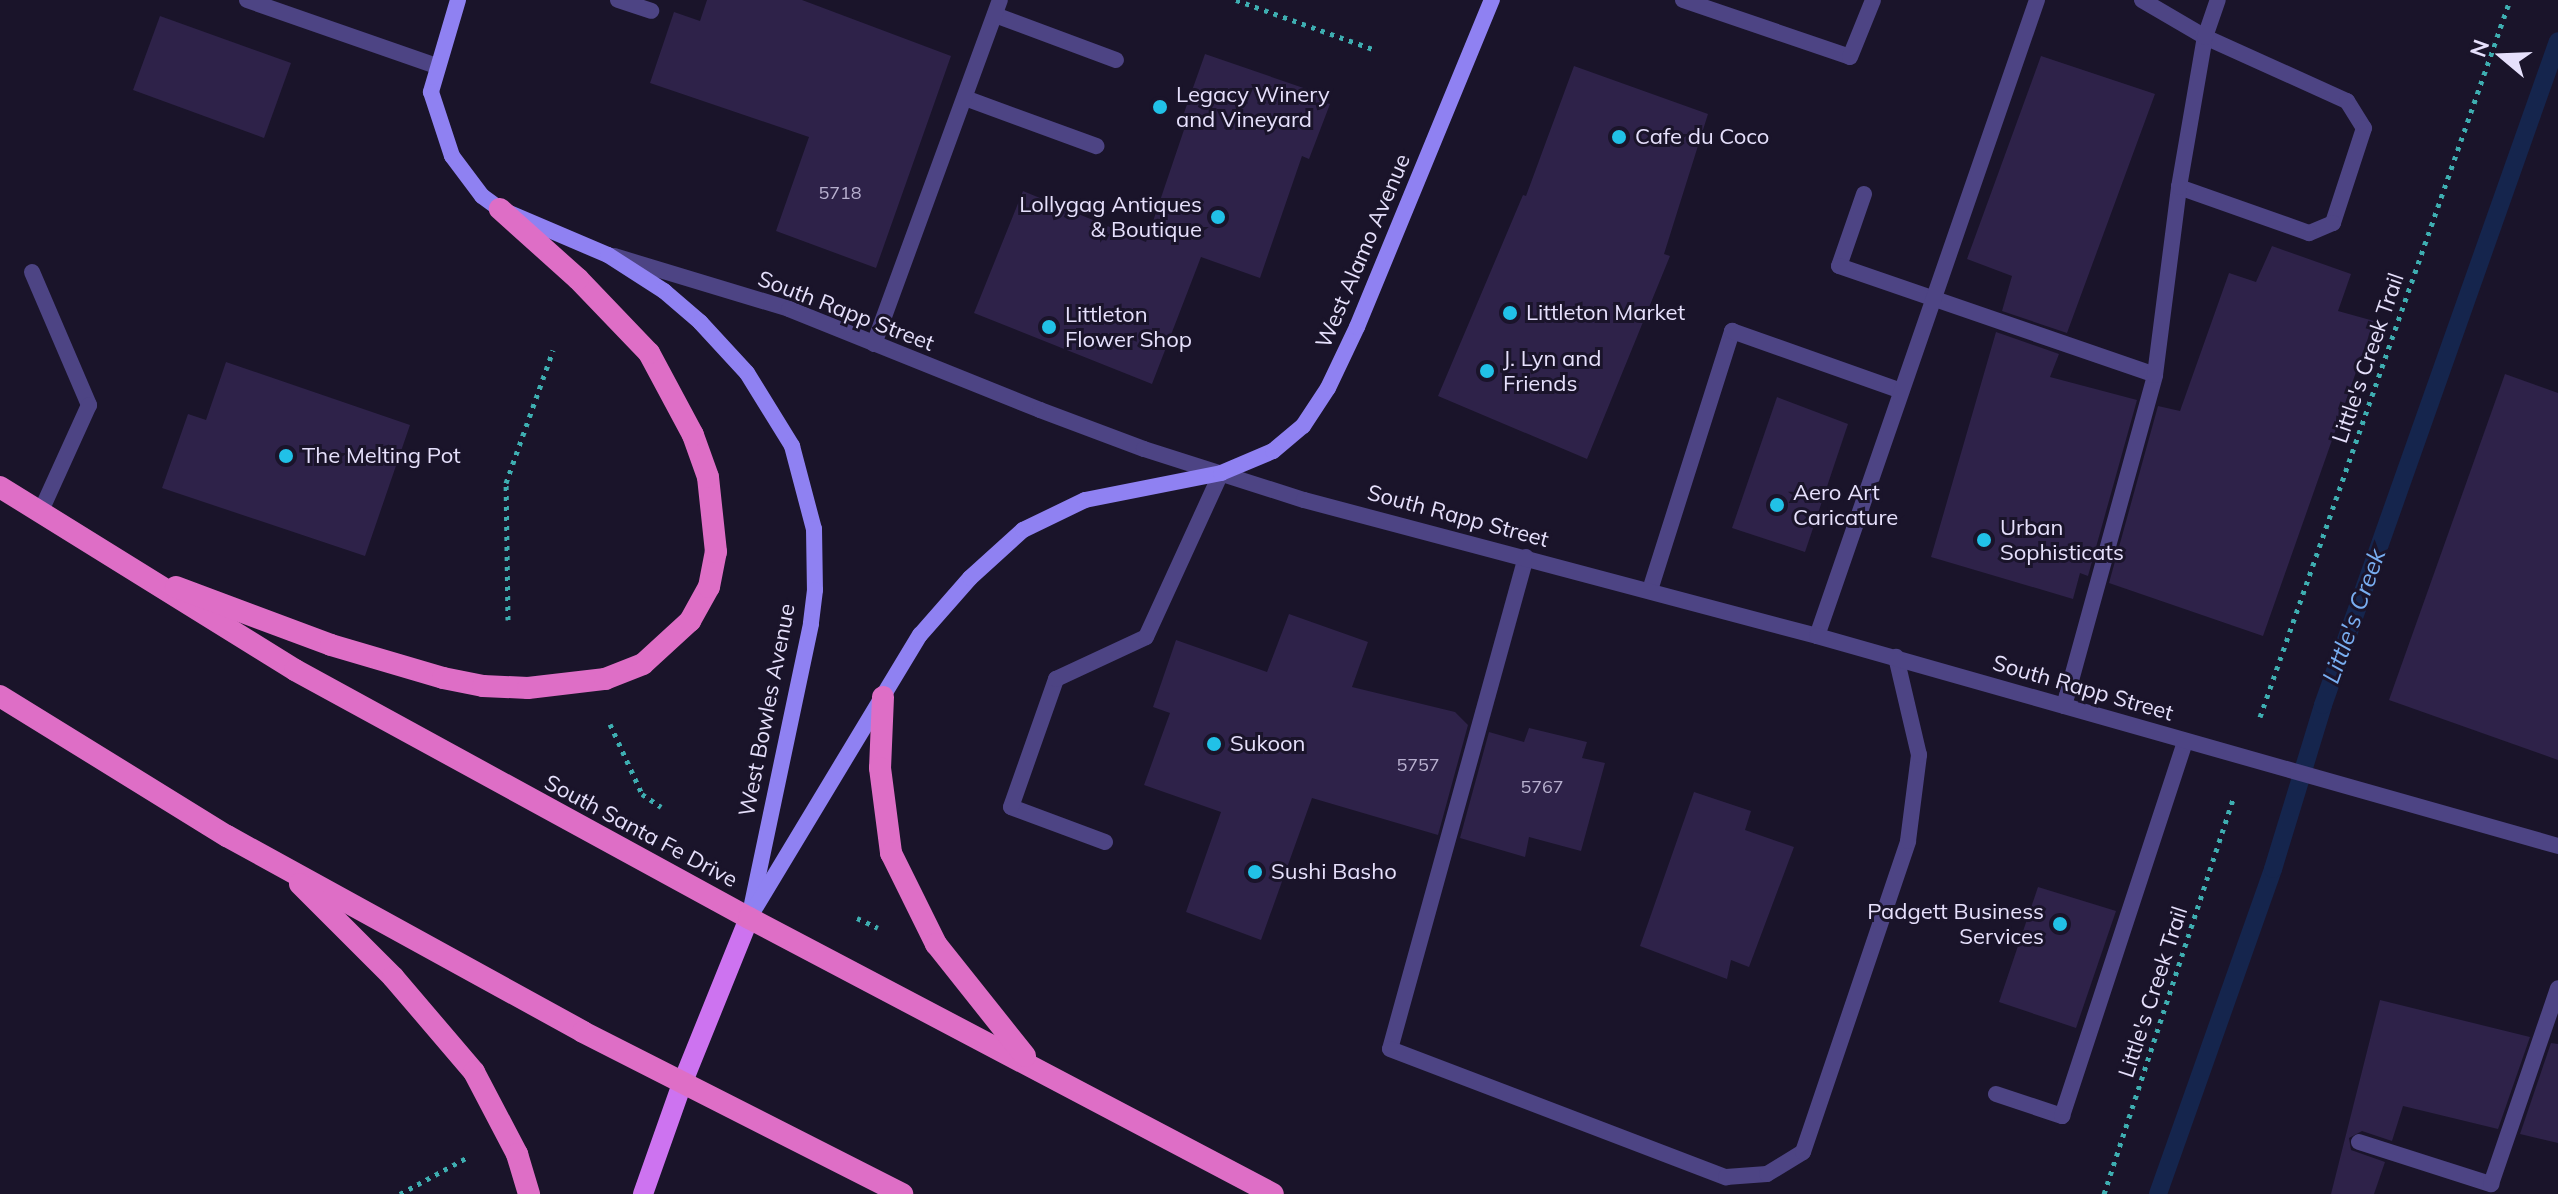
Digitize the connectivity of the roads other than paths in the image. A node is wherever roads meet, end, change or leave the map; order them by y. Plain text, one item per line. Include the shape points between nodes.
1 (247, 0) edge
2 (458, 0) edge
3 (618, 0) edge
4 (1492, 0) edge
5 (1683, 0) edge
6 (1873, 0) edge
7 (2037, 0) edge
8 (2142, 0) edge
9 (2218, 0) edge
10 (274, 4) edge
11 (998, 7) edge
12 (651, 11) dead end
13 (2205, 37) junction
14 (1116, 60) dead end
15 (437, 66) junction
16 (965, 98) junction
17 (1096, 146) dead end
18 (2179, 187) junction
19 (1864, 194) dead end
20 (500, 209) junction
21 (608, 255) junction
22 (32, 272) dead end
23 (1934, 300) junction
24 (874, 344) junction
25 (2155, 375) junction
26 (1901, 391) junction
27 (1221, 473) junction
28 (0, 487) edge
29 (40, 513) junction
30 (1526, 557) junction
31 (126, 568) junction
32 (1650, 590) junction
33 (1817, 636) junction
34 (1896, 657) junction
35 (0, 696) edge
36 (883, 697) junction
37 (2064, 706) junction
38 (2185, 741) junction
39 (1105, 842) dead end
40 (2558, 846) edge
41 (282, 866) junction
42 (749, 918) junction
43 (2558, 988) edge
44 (1031, 1063) junction
45 (682, 1084) junction
46 (1996, 1094) dead end
47 (2359, 1142) dead end
48 (529, 1194) edge
49 (643, 1194) edge
50 (902, 1194) edge
51 (1273, 1194) edge

1 - 10 street
2 - 15 main road
3 - 12 street
4 - 27 main road, West Alamo Avenue via 1328,388 1303,426 1281,445
5 - 6 street via 1850,57
7 - 23 street
8 - 13 street
9 - 13 street
10 - 15 street
11 - 14 street
11 - 16 street
13 - 18 street
13 - 18 street via 2347,101 2364,128 2333,223 2309,233
15 - 20 main road, South Rapp Street via 431,92 452,156 482,196
16 - 17 street
16 - 24 street
18 - 25 street
19 - 23 street via 1839,266
20 - 21 main road, South Rapp Street
20 - 31 highway via 649,353 693,435 708,477 716,552 709,587 690,621 663,649 643,664 605,679 542,687 483,686 331,645
21 - 24 street, South Rapp Street via 789,309
21 - 42 main road, West Bowles Avenue via 664,291 747,373 792,446 809,505 815,552 811,624
22 - 29 street via 89,405
23 - 25 street
23 - 26 street
24 - 27 street, South Rapp Street via 1040,410
25 - 37 street
26 - 32 street via 1732,331
26 - 33 street
27 - 30 street, South Rapp Street
27 - 36 main road, West Bowles Avenue via 1085,500 1023,530 970,578 920,635
27 - 39 street via 1146,637 1056,679 1011,807
28 - 29 highway, South Santa Fe Drive
29 - 31 highway, South Santa Fe Drive
30 - 32 street, South Rapp Street
30 - 34 street via 1390,1049 1726,1177 1767,1174 1803,1152 1908,841 1919,755
31 - 42 highway, South Santa Fe Drive via 295,670
32 - 33 street, South Rapp Street
33 - 34 street, South Rapp Street
34 - 37 street, South Rapp Street
35 - 41 highway
36 - 42 main road, West Bowles Avenue
36 - 44 highway via 880,768 891,853 936,944
37 - 38 street, South Rapp Street
38 - 40 street, South Rapp Street
38 - 46 street via 2062,1116
41 - 45 highway
41 - 48 highway via 393,977 474,1072 517,1154
42 - 44 highway, South Santa Fe Drive
42 - 45 main road, West Bowles Avenue
43 - 47 street via 2491,1184
44 - 51 highway, South Santa Fe Drive
45 - 49 main road, West Bowles Avenue
45 - 50 highway

